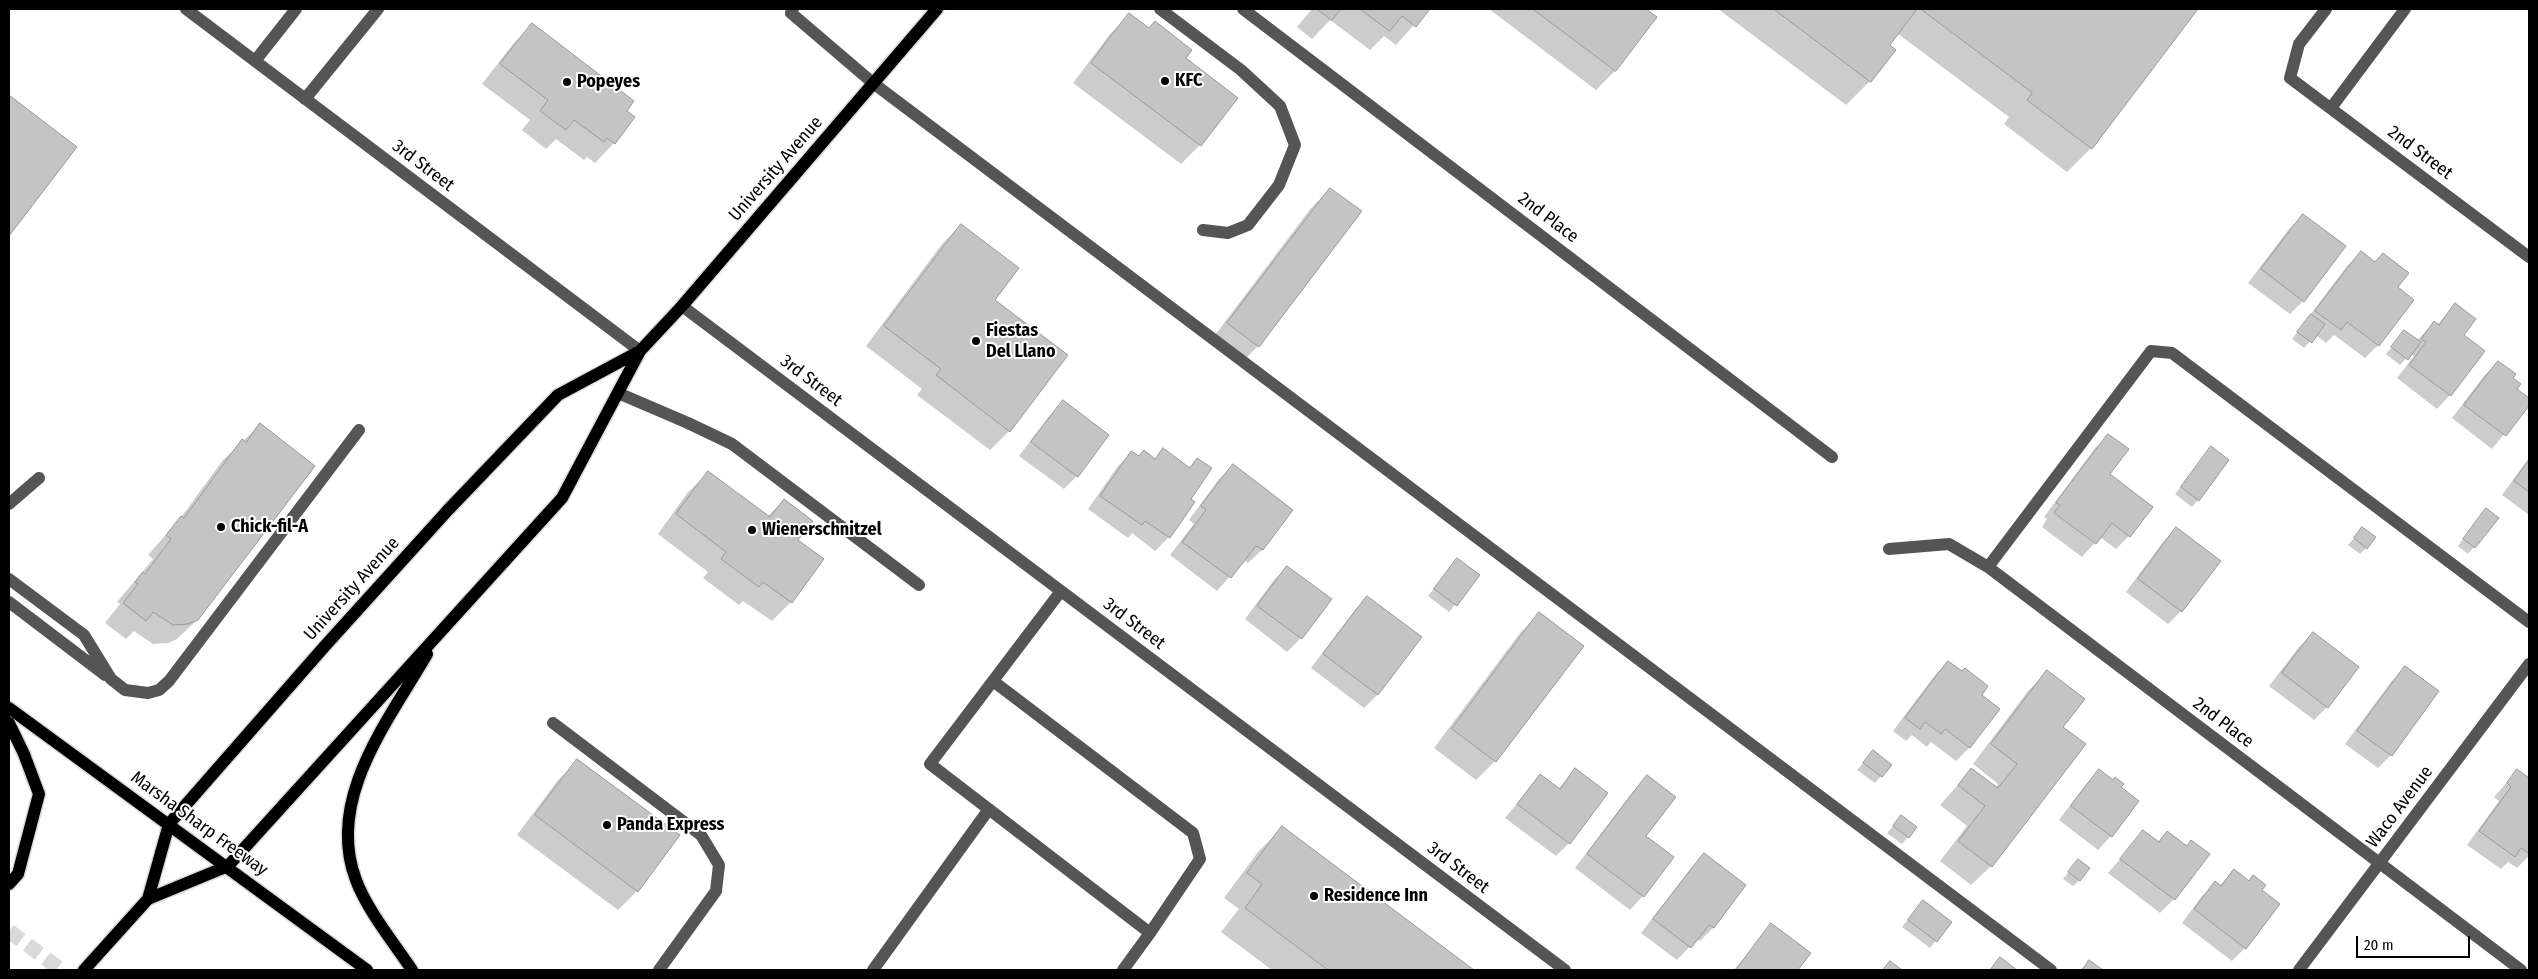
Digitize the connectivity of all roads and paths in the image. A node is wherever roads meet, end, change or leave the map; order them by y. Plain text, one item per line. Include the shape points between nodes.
1 (186, 9) edge
2 (296, 9) edge
3 (378, 9) edge
4 (793, 9) edge
5 (937, 9) edge
6 (1160, 9) edge
7 (1243, 9) edge
8 (2326, 9) edge
9 (2405, 9) edge
10 (255, 61) junction
11 (873, 84) junction
12 (306, 99) junction
13 (2331, 108) junction
14 (1203, 230) dead end
15 (2529, 257) edge
16 (682, 306) junction
17 (640, 351) junction
18 (618, 393) junction
19 (359, 430) dead end
20 (1832, 456) dead end
21 (39, 478) dead end
22 (9, 504) edge
23 (1889, 549) dead end
24 (1988, 566) junction
25 (9, 579) edge
26 (919, 585) dead end
27 (1061, 591) junction
28 (9, 602) edge
29 (2529, 622) edge
30 (440, 632) junction
31 (2529, 664) edge
32 (111, 679) junction
33 (993, 682) junction
34 (9, 708) edge
35 (9, 723) edge
36 (553, 724) dead end
37 (989, 810) junction
38 (169, 824) junction
39 (2379, 864) junction
40 (228, 866) junction
41 (9, 884) edge
42 (148, 899) junction
43 (1150, 932) junction
44 (84, 970) edge
45 (367, 970) edge
46 (412, 970) edge
47 (659, 970) edge
48 (873, 970) edge
49 (1123, 970) edge
50 (1565, 970) edge
51 (2051, 970) edge
52 (2299, 970) edge
53 (2521, 970) edge

1 - 10 street, 3rd Street
2 - 10 street
3 - 12 street
4 - 11 street via 791,13
5 - 11 main road, University Avenue
6 - 14 street via 1241,70 1280,106 1295,145 1279,185 1248,225 1228,232
7 - 20 street, 2nd Place
8 - 13 street, 2nd Street via 2299,44 2290,78
9 - 13 street
10 - 12 street, 3rd Street
11 - 16 main road, University Avenue
11 - 51 street
12 - 17 street, 3rd Street
13 - 15 street, 2nd Street
16 - 17 main road, University Avenue
16 - 27 street, 3rd Street
17 - 18 main road, University Avenue
17 - 38 main road, University Avenue via 558,395 441,517
18 - 26 street via 732,444
18 - 30 main road, University Avenue via 562,498
19 - 32 street via 169,680 159,690 148,693 125,690
21 - 22 street
23 - 24 street, 2nd Place via 1949,544
24 - 29 street via 2151,351 2172,353
24 - 39 street, 2nd Place
25 - 32 street via 84,635
27 - 33 street
27 - 50 street, 3rd Street
28 - 32 street
30 - 40 main road, University Avenue
30 - 46 main road via 372,748 355,785 349,819 348,853 356,881
31 - 39 street, Waco Avenue
33 - 37 street via 930,764
33 - 43 street via 1193,833 1200,859
34 - 38 main road, Marsha Sharp Freeway
35 - 41 main road via 39,794 18,874
36 - 47 street via 701,835 719,865 716,891
37 - 43 street
37 - 48 street
38 - 40 main road, Marsha Sharp Freeway
38 - 42 main road, University Avenue
39 - 52 street, Waco Avenue
39 - 53 street, 2nd Place
40 - 42 main road, University Avenue
40 - 45 main road, Marsha Sharp Freeway
42 - 44 main road, University Avenue
43 - 49 street

